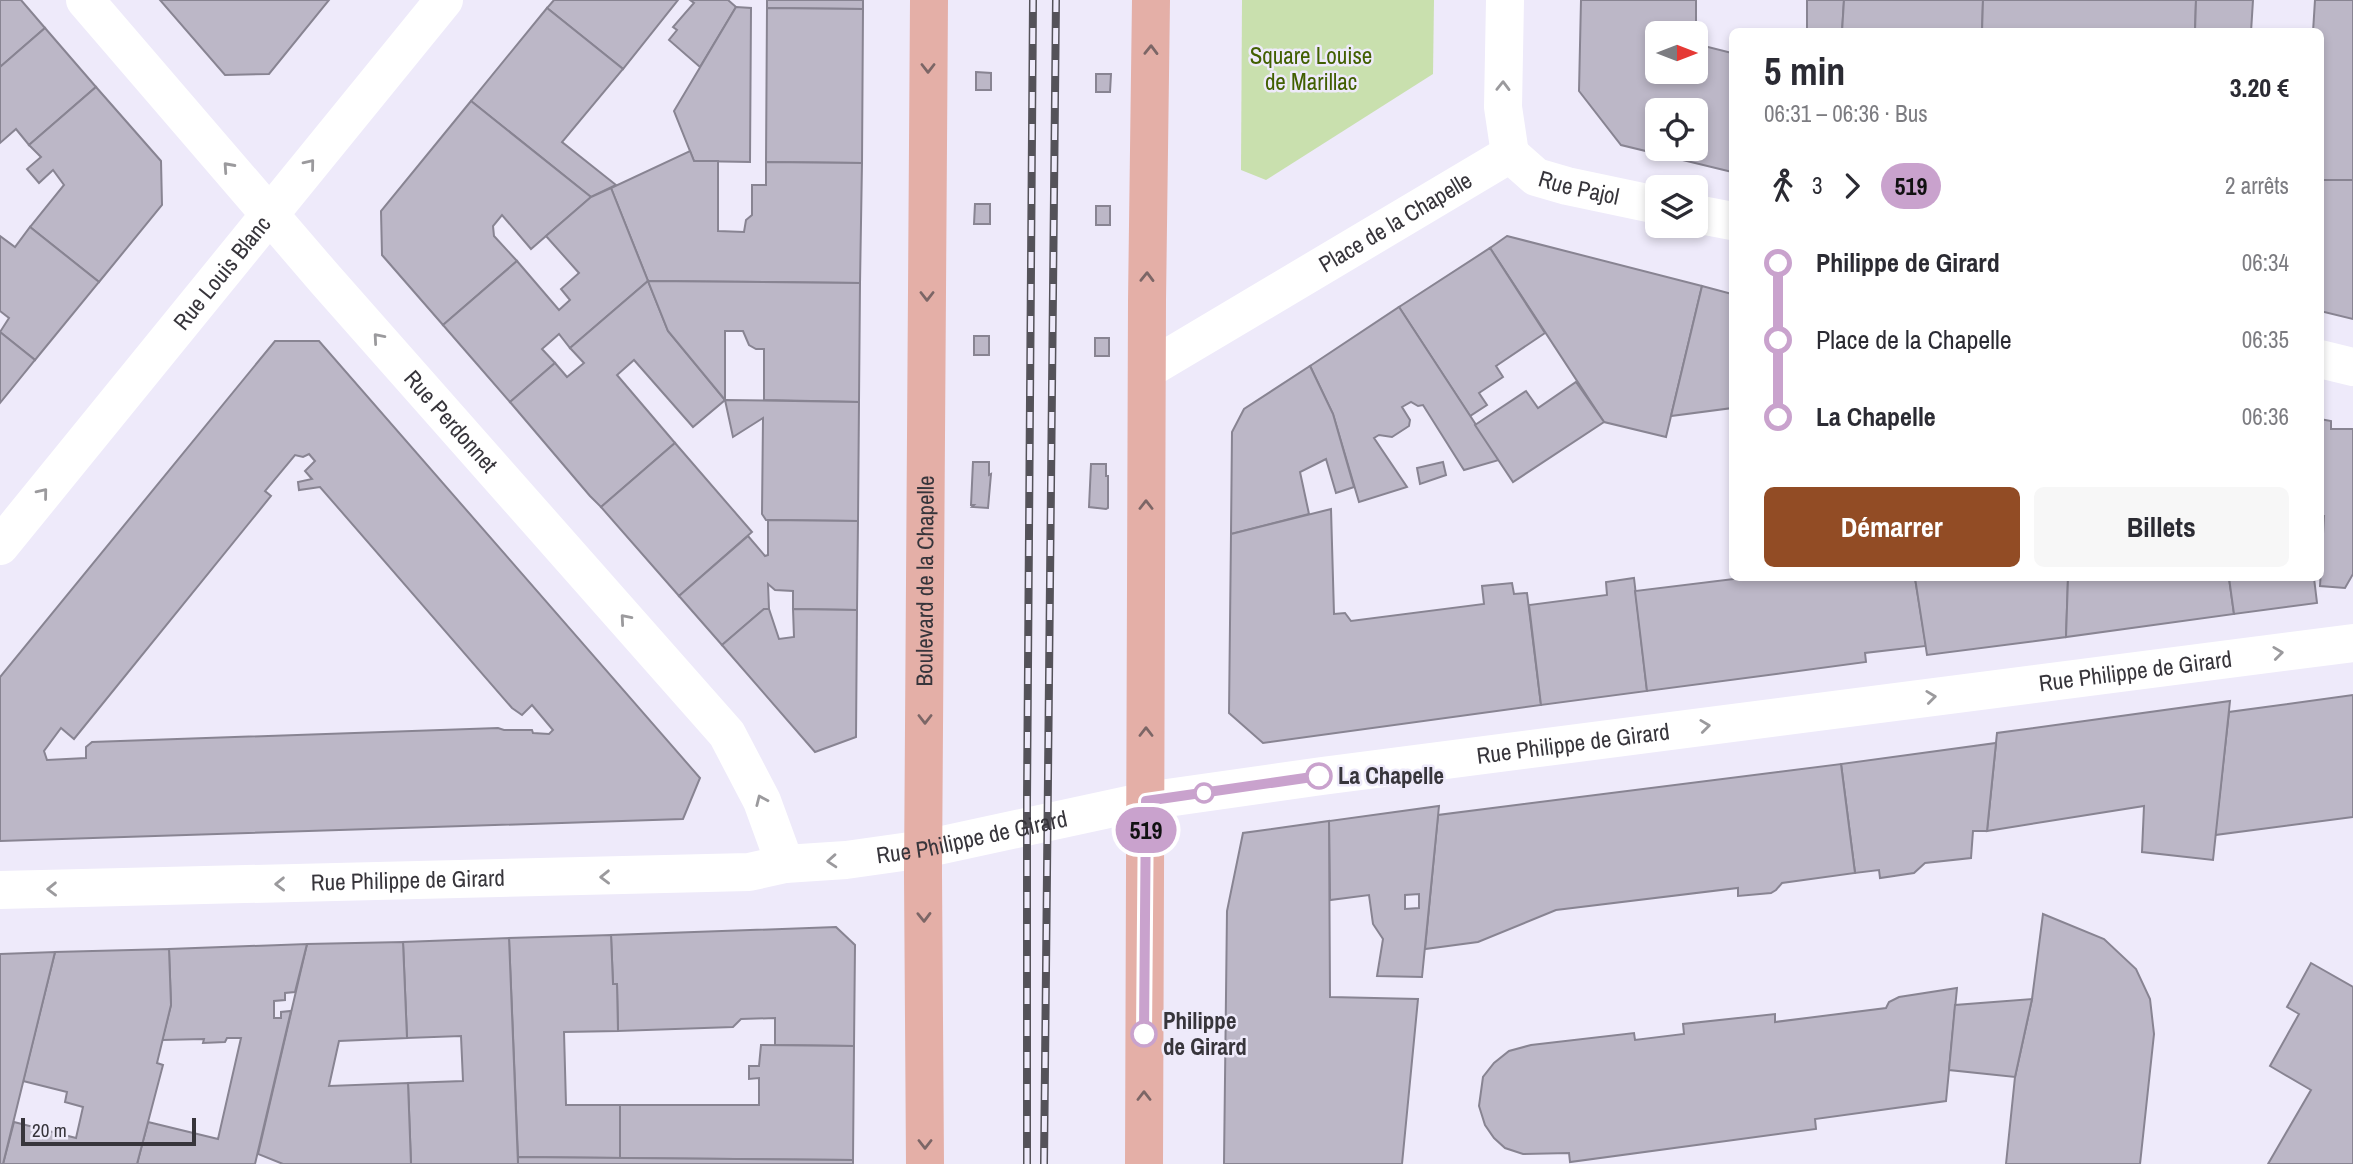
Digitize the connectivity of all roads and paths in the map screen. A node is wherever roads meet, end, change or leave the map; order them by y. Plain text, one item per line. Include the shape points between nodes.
1 (85, 0) edge
2 (444, 0) edge
3 (929, 0) edge
4 (1152, 0) edge
5 (1505, 0) edge
6 (1510, 154) junction
7 (1645, 202) edge
8 (270, 214) junction
9 (1708, 216) edge
10 (1729, 220) edge
11 (2324, 360) edge
12 (2353, 367) edge
13 (1147, 370) junction
14 (0, 546) edge
15 (2353, 643) edge
16 (1146, 801) junction
17 (924, 849) junction
18 (785, 864) junction
19 (0, 890) edge
20 (925, 1164) edge
21 (1143, 1164) edge

8 -> 1 street, Rue Perdonnet
8 -> 2 street, Rue Louis Blanc
3 -> 17 main road, Boulevard de la Chapelle
13 -> 4 main road
6 -> 5 street via 1503,107
6 - 7 street, Rue Pajol via 1536,177
6 - 13 street, Place de la Chapelle
14 -> 8 street, Rue Louis Blanc
18 -> 8 street, Rue Perdonnet via 762,801 727,734
9 - 10 street
11 - 12 street
16 -> 13 main road
16 -> 15 street, Rue Philippe de Girard
16 - 17 street, Rue Philippe de Girard
21 -> 16 main road
17 -> 18 street, Rue Philippe de Girard
17 -> 20 main road, Boulevard de la Chapelle
18 -> 19 street, Rue Philippe de Girard via 710,874

